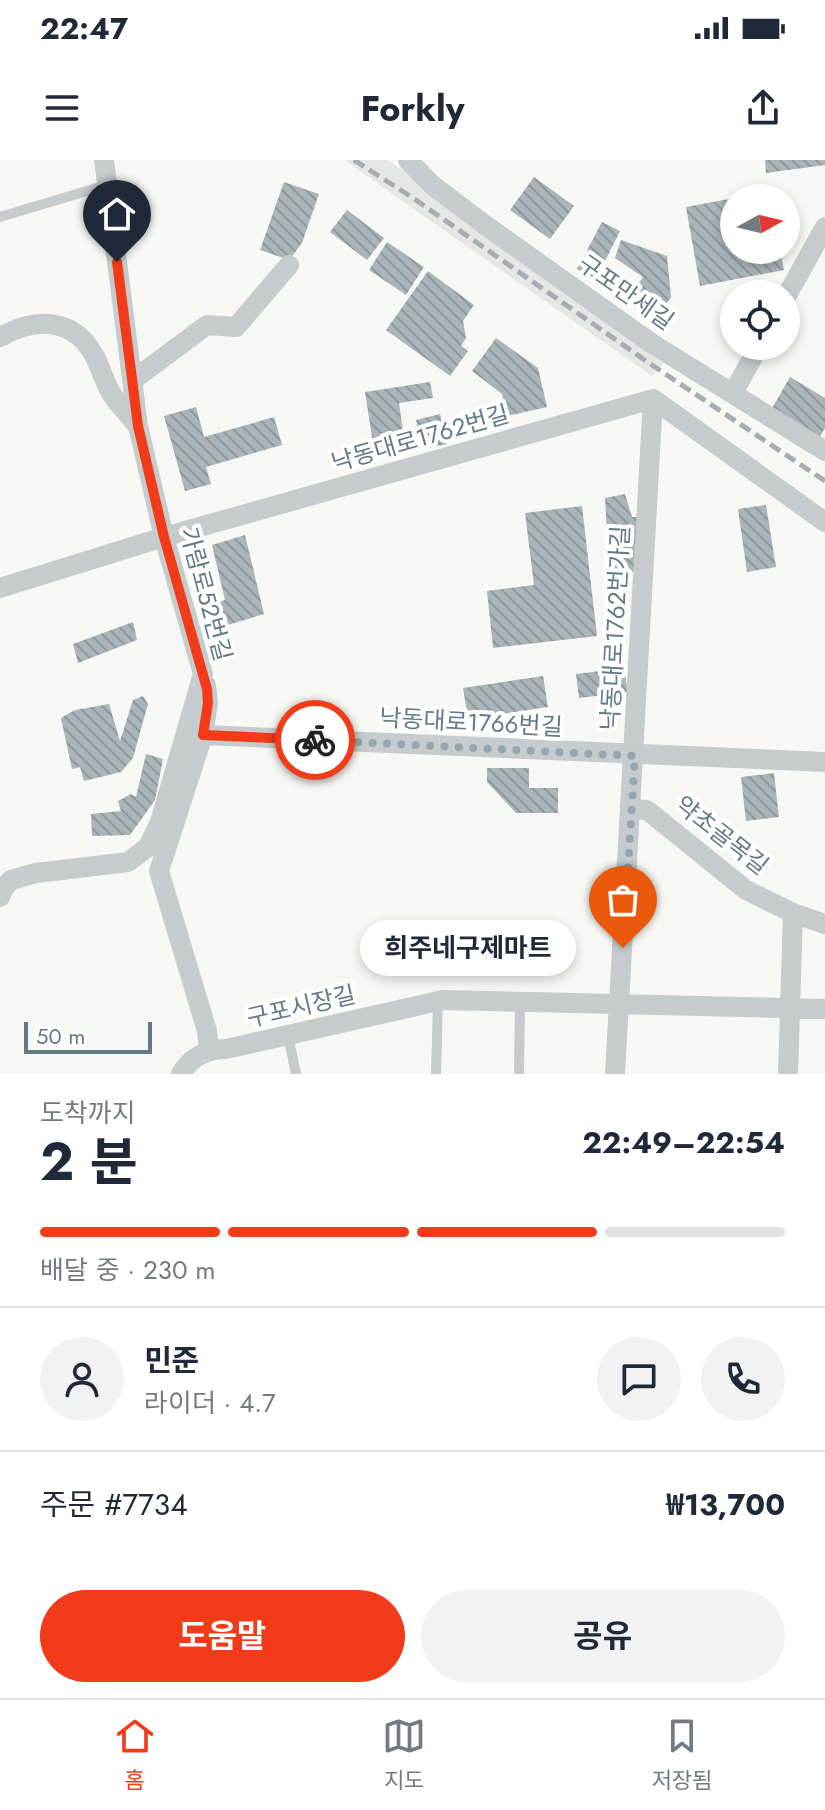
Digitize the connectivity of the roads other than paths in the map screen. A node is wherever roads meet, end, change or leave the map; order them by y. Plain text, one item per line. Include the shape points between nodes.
1 (104, 160) edge
2 (410, 161) edge
3 (107, 185) junction
4 (0, 217) edge
5 (825, 227) edge
6 (289, 265) dead end
7 (795, 280) edge
8 (0, 337) edge
9 (751, 360) edge
10 (133, 380) junction
11 (733, 393) junction
12 (653, 399) junction
13 (138, 426) junction
14 (825, 451) edge
15 (825, 522) edge
16 (164, 537) junction
17 (0, 588) edge
18 (203, 674) junction
19 (203, 735) junction
20 (635, 756) junction
21 (825, 762) edge
22 (631, 809) junction
23 (0, 897) edge
24 (793, 913) junction
25 (825, 924) edge
26 (438, 1002) junction
27 (520, 1002) junction
28 (619, 1003) junction
29 (792, 1008) junction
30 (825, 1009) edge
31 (288, 1035) junction
32 (209, 1049) junction
33 (181, 1074) edge
34 (296, 1074) edge
35 (436, 1074) edge
36 (519, 1074) edge
37 (615, 1074) edge
38 (788, 1074) edge

1 - 3 street, 가람로52번길
2 - 11 street, 구포만세길 via 481,222 651,343
3 - 4 lane
3 - 10 street, 가람로52번길
5 - 7 street
6 - 10 street via 236,327 207,325
8 - 13 street via 35,325 76,332 86,341 112,395
9 - 11 street
10 - 13 street, 가람로52번길
11 - 14 street, 구포만세길
12 - 15 street
12 - 16 street, 낙동대로1762번길
12 - 20 street, 낙동대로1762번가길
13 - 16 street, 가람로52번길
16 - 17 street, 낙동대로1762번길
16 - 18 street, 가람로52번길
18 - 19 street via 208,703
18 - 23 street, 가람로52번길 via 148,847 128,862 11,880
19 - 20 street, 낙동대로1766번길
19 - 32 street via 159,871
20 - 21 street, 낙동대로1766번길
20 - 22 street, 낙동대로1762번가길
22 - 24 street, 약초골목길 via 647,810 746,890
22 - 28 street, 낙동대로1762번가길
24 - 25 street, 약초골목길
24 - 29 street
26 - 27 street, 구포시장길
26 - 31 street, 구포시장길
26 - 35 lane
27 - 28 street, 구포시장길
27 - 36 lane
28 - 29 street, 구포시장길
28 - 37 street, 낙동대로1762번가길
29 - 30 street, 구포시장길
29 - 38 street
31 - 32 street, 구포시장길
31 - 34 lane
32 - 33 street

